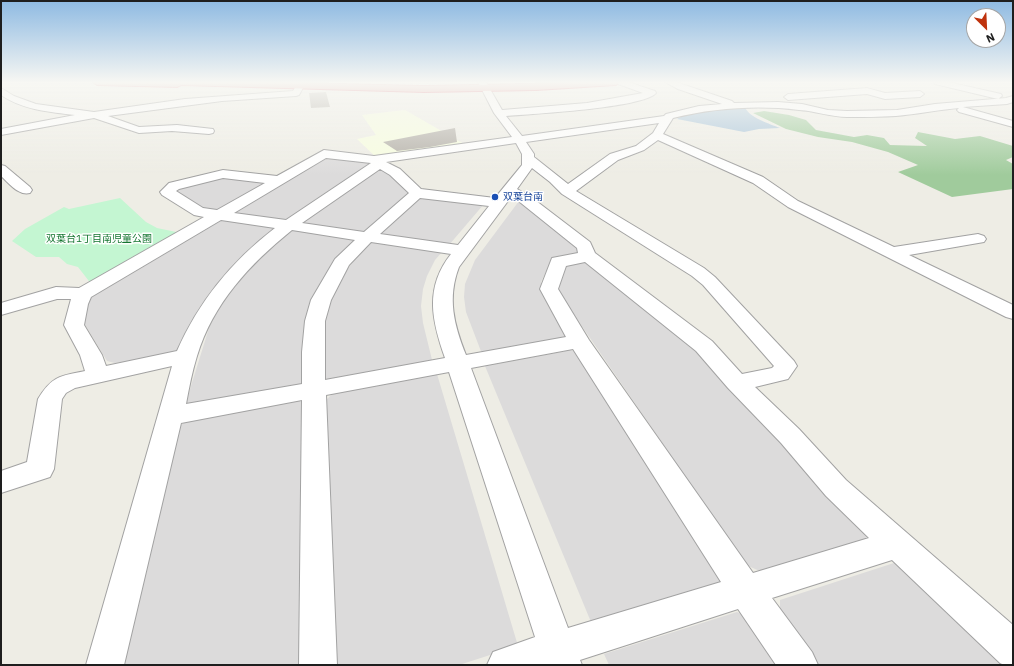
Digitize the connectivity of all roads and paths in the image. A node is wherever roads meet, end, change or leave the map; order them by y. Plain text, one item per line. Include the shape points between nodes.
1 (76, 113) edge
2 (105, 113) edge
3 (499, 113) edge
4 (682, 113) edge
5 (830, 113) edge
6 (870, 113) edge
7 (974, 113) edge
8 (91, 115) junction
9 (666, 119) junction
10 (1013, 124) edge
11 (209, 131) dead end
12 (1, 132) edge
13 (657, 135) junction
14 (524, 149) junction
15 (377, 161) junction
16 (1, 169) edge
17 (278, 180) junction
18 (25, 190) dead end
19 (567, 191) junction
20 (416, 193) junction
21 (503, 197) junction
22 (218, 215) junction
23 (288, 226) junction
24 (367, 238) junction
25 (978, 239) dead end
26 (461, 251) junction
27 (891, 253) junction
28 (588, 256) junction
29 (83, 294) junction
30 (1, 309) edge
31 (1010, 309) edge
32 (579, 341) junction
33 (186, 356) junction
34 (459, 363) junction
35 (98, 375) junction
36 (736, 383) junction
37 (314, 390) junction
38 (170, 416) junction
39 (1, 482) edge
40 (896, 544) junction
41 (746, 592) junction
42 (1013, 650) edge
43 (560, 657) edge
44 (105, 665) edge
45 (318, 665) edge
46 (506, 665) edge
47 (799, 665) edge

1 - 8 street
2 - 8 street
3 - 14 street
4 - 9 street
5 - 6 street
7 - 10 street
8 - 11 street via 135,129 174,128
8 - 12 street
9 - 13 street via 666,124
9 - 14 street
13 - 19 street via 640,148 614,157
13 - 27 street via 758,180 793,204
14 - 15 street
14 - 19 street
14 - 21 street via 528,165
15 - 17 street via 324,154
15 - 20 street via 395,172
15 - 23 street
16 - 18 street
17 - 22 street
17 - 22 street via 223,174 174,186 167,192 199,212
19 - 36 street via 703,277 786,366 780,374
20 - 21 street
20 - 24 street
21 - 26 street
21 - 28 street via 526,200 584,246
22 - 23 street
22 - 29 street
23 - 24 street
23 - 33 street via 236,272 211,305 195,332
24 - 26 street
24 - 37 street via 341,263 321,300 315,321
25 - 27 street
26 - 34 street via 444,280 442,293 444,322
27 - 31 street
28 - 32 street via 558,262 549,289
28 - 36 street via 704,346
29 - 30 street via 56,293
29 - 35 street via 78,304 74,325 91,355
32 - 34 street
32 - 41 street
33 - 35 street
33 - 38 street
34 - 37 street
34 - 43 street
35 - 39 street via 58,387 50,399 40,469
36 - 40 street via 790,436 836,488
37 - 38 street
37 - 45 street
38 - 44 street
40 - 41 street
40 - 42 street
41 - 43 street
41 - 47 street
43 - 46 street

